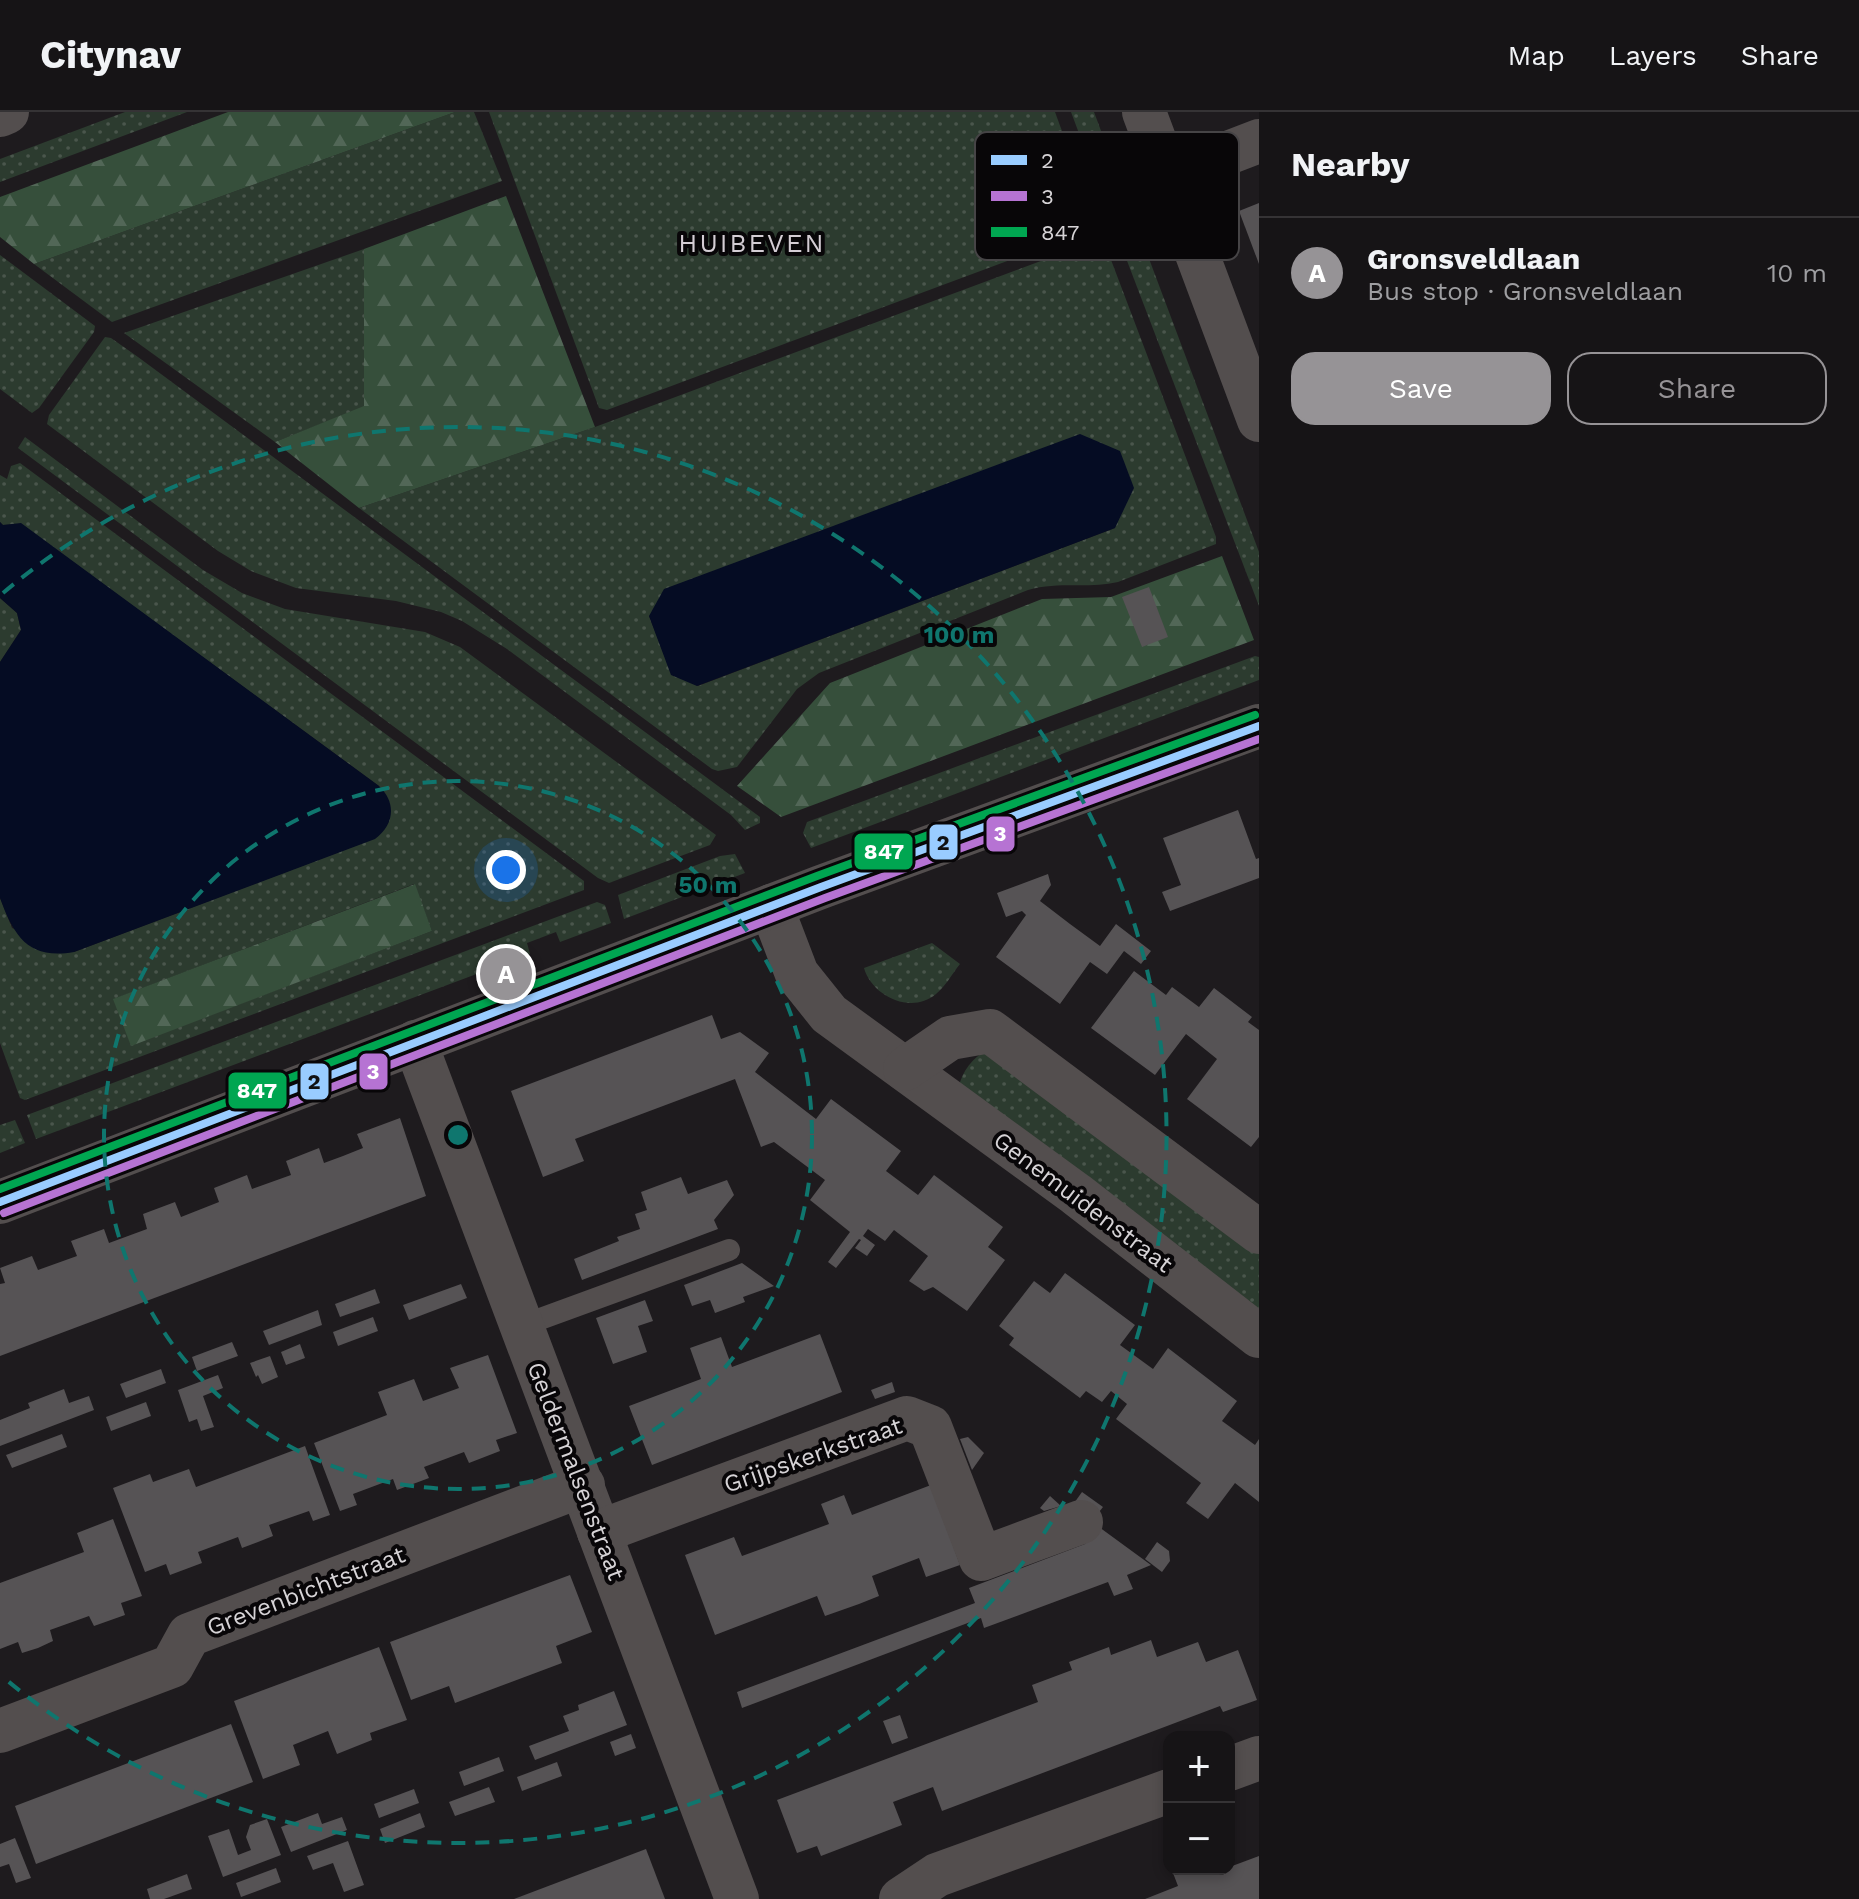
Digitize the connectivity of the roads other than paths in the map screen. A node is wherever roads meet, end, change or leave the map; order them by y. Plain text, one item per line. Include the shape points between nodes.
1 (7, 112) edge
2 (1144, 112) edge
3 (0, 115) edge
4 (1152, 132) edge
5 (1259, 141) edge
6 (1239, 149) edge
7 (1199, 260) edge
8 (1259, 420) edge
9 (1259, 726) edge
10 (771, 906) junction
11 (415, 1042) junction
12 (905, 1069) junction
13 (0, 1202) edge
14 (1259, 1232) edge
15 (729, 1250) dead end
16 (521, 1326) junction
17 (1259, 1336) edge
18 (583, 1485) junction
19 (1081, 1522) dead end
20 (599, 1532) junction
21 (0, 1731) edge
22 (1259, 1758) edge
23 (1235, 1767) edge
24 (1163, 1793) edge
25 (737, 1899) edge
26 (901, 1899) edge

1 - 3 street
2 - 4 street
5 - 6 street
7 - 8 street
9 - 10 street
10 - 11 street
10 - 12 street, Genemuidenstraat via 797,974 829,1014
11 - 13 street
11 - 16 street, Geldermalsenstraat
12 - 14 street via 950,1038 990,1031
12 - 17 street, Genemuidenstraat
15 - 16 lane
16 - 18 street, Geldermalsenstraat
18 - 20 street, Geldermalsenstraat
18 - 21 street, Grevenbichtstraat via 189,1635 172,1666
19 - 20 street, Grijpskerkstraat via 981,1559 930,1427 907,1418
20 - 25 street, Geldermalsenstraat
22 - 23 street
24 - 26 street via 937,1875

